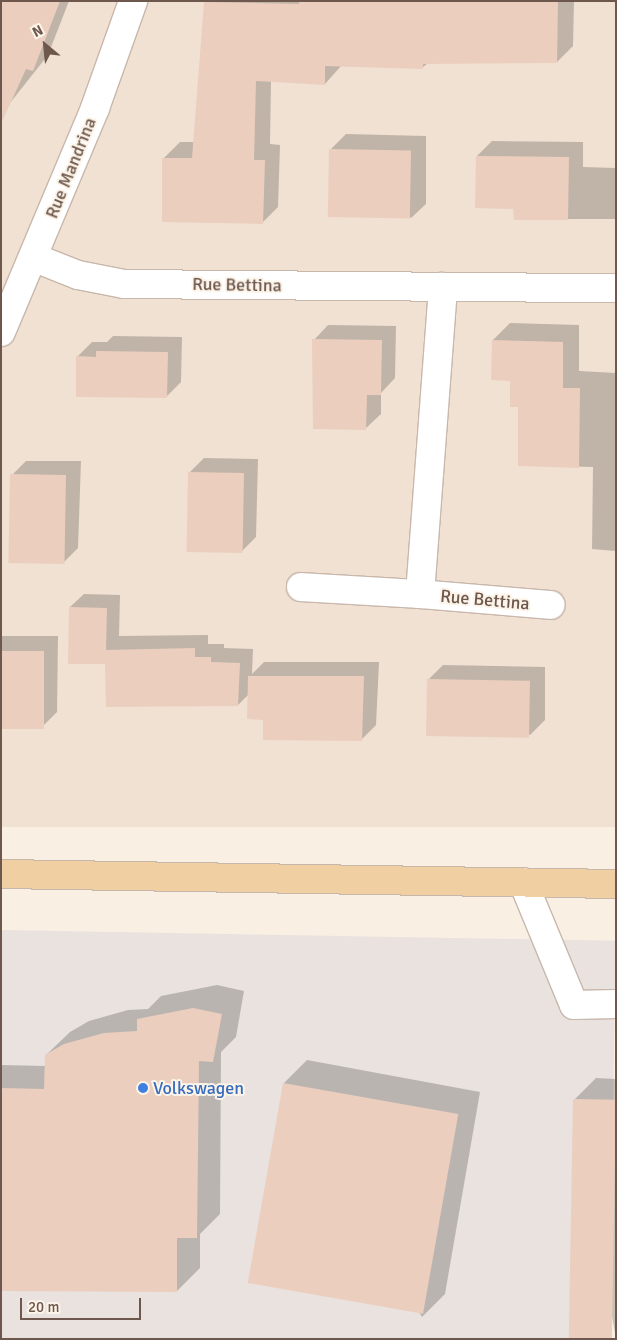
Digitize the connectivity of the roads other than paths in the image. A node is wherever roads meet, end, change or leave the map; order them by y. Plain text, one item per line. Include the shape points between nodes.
1 (132, 1) edge
2 (34, 258) junction
3 (443, 286) junction
4 (616, 288) edge
5 (1, 332) edge
6 (301, 587) dead end
7 (420, 594) junction
8 (551, 605) dead end
9 (1, 874) edge
10 (523, 882) junction
11 (616, 884) edge
12 (616, 1004) edge

1 - 2 street, Rue Mandrina via 95,108
2 - 3 street, Rue Bettina via 78,275 124,284
2 - 5 street, Rue Mandrina
3 - 4 street, Rue Bettina
3 - 7 street, Rue Bettina
6 - 7 street, Rue Bettina
7 - 8 street, Rue Bettina
9 - 10 main road
10 - 11 main road
10 - 12 street via 574,1005

